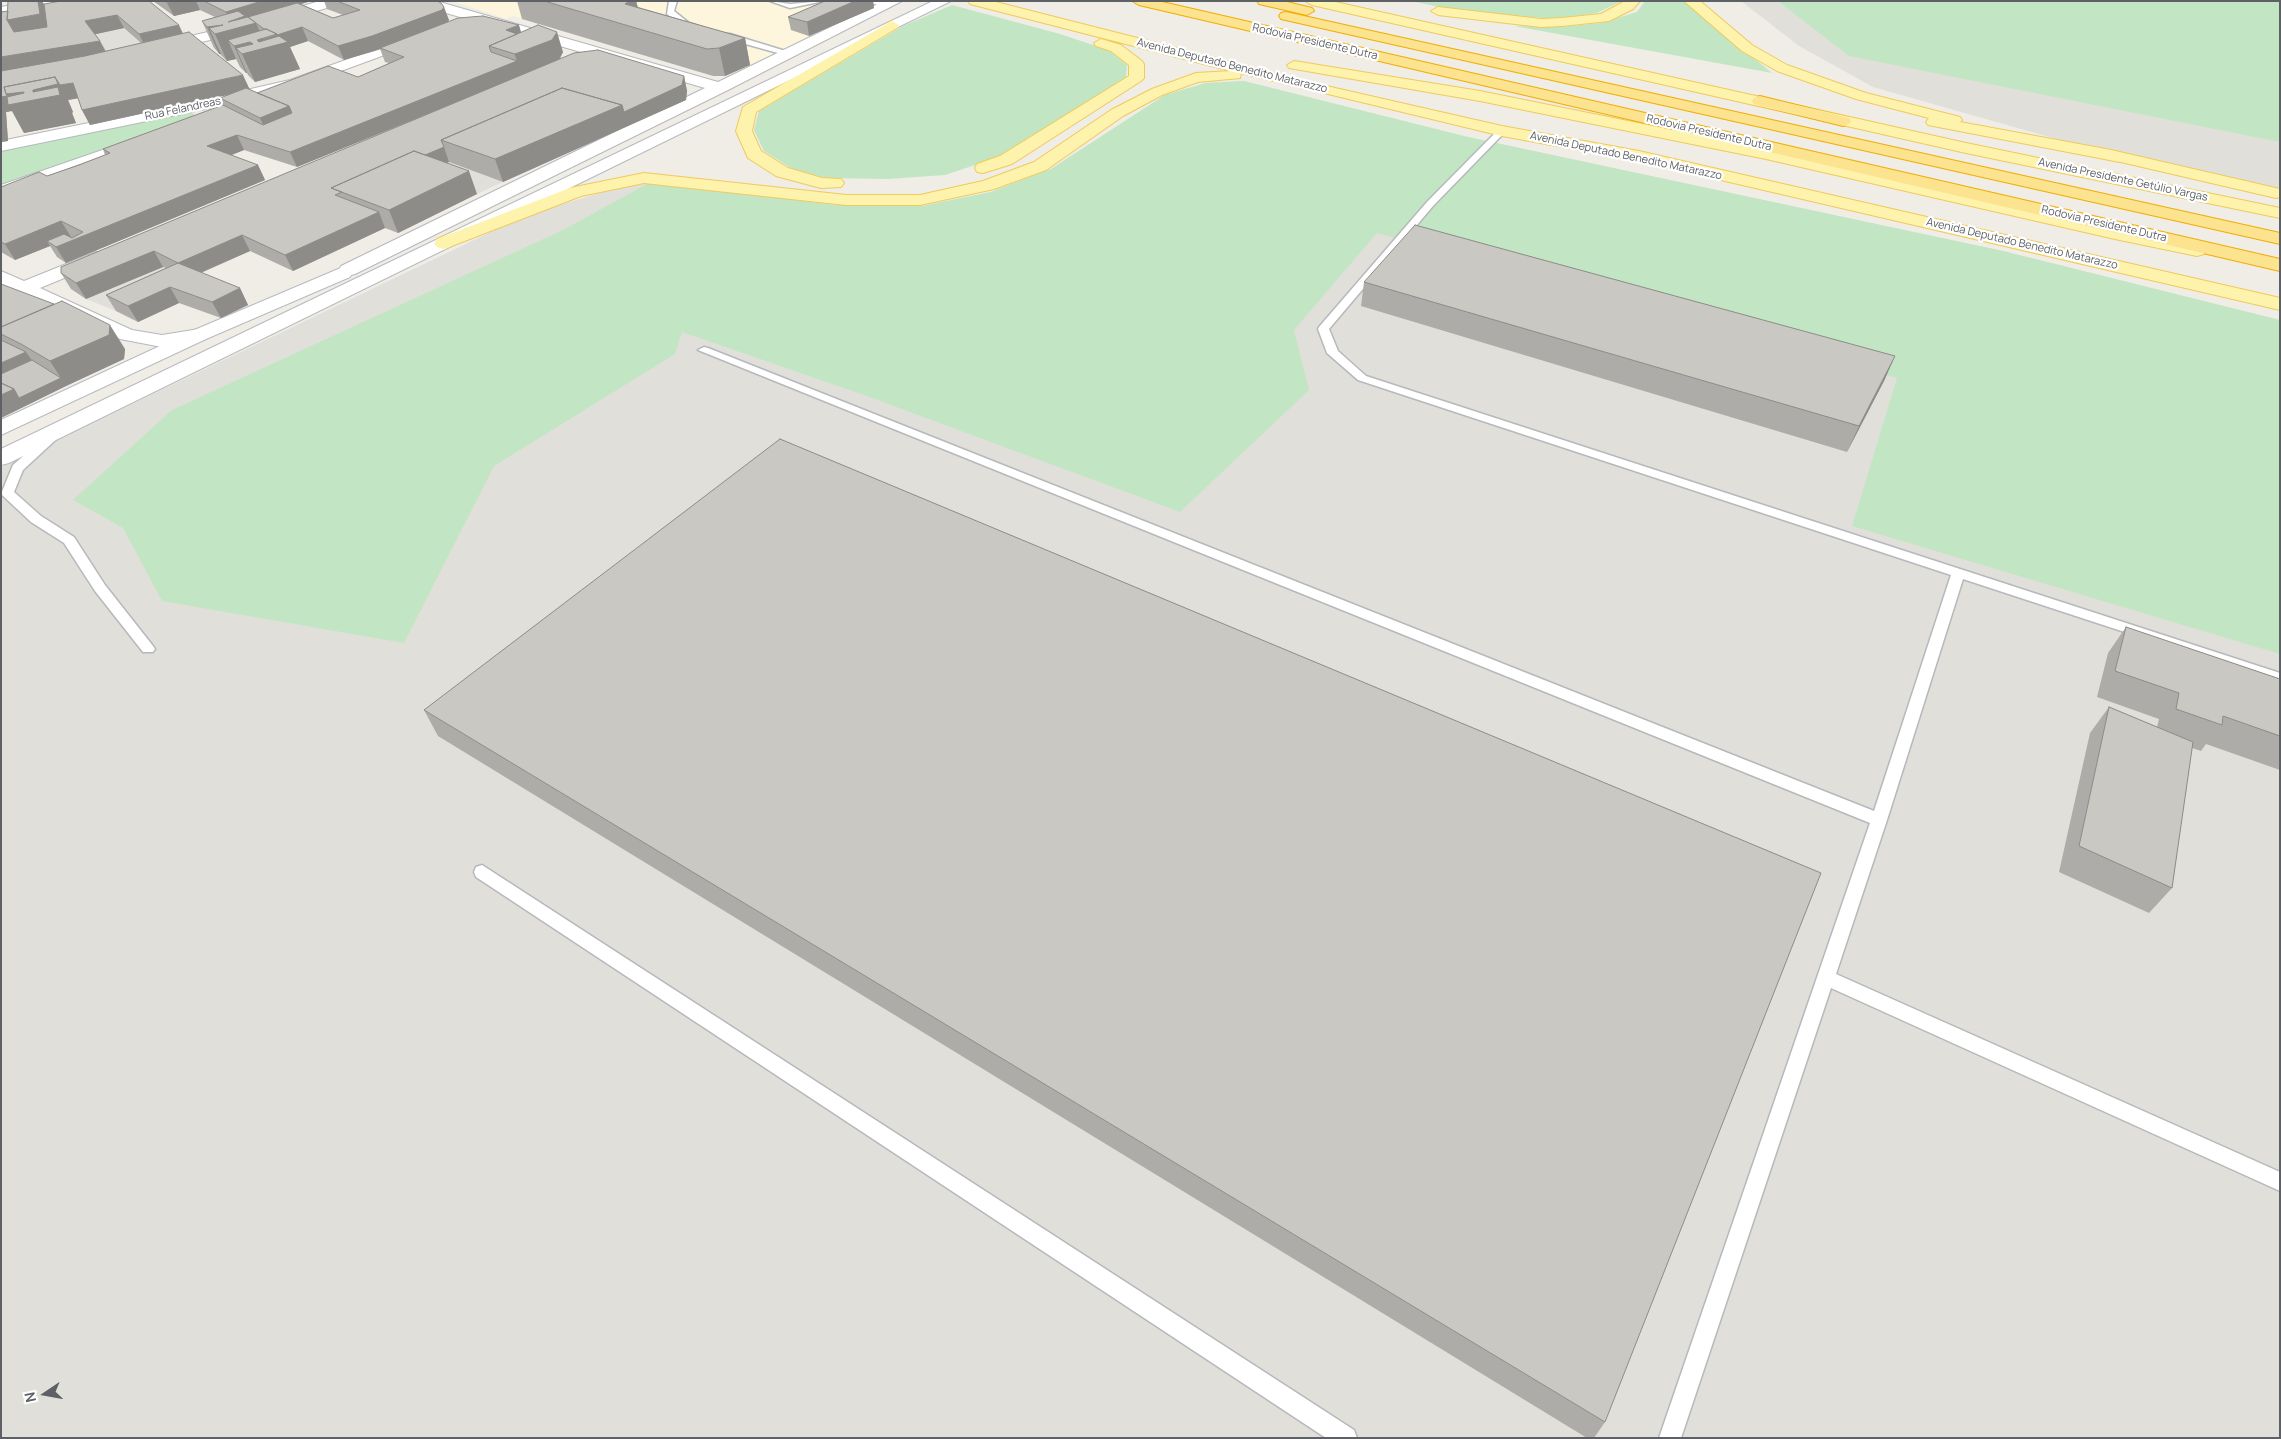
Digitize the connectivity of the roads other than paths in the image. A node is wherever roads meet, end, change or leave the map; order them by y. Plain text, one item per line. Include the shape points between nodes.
1 (336, 1) edge
2 (420, 1) edge
3 (672, 1) edge
4 (774, 1) edge
5 (820, 1) edge
6 (869, 1) edge
7 (944, 1) edge
8 (963, 1) edge
9 (975, 1) edge
10 (1139, 1) edge
11 (1264, 1) edge
12 (1312, 1) edge
13 (1633, 1) edge
14 (1691, 1) edge
15 (64, 6) edge
16 (1419, 7) dead end
17 (916, 8) edge
18 (1248, 8) dead end
19 (45, 10) junction
20 (1, 11) edge
21 (893, 11) edge
22 (1438, 11) junction
23 (474, 17) junction
24 (1, 22) edge
25 (447, 27) edge
26 (704, 30) edge
27 (714, 33) edge
28 (429, 34) edge
29 (1554, 38) dead end
30 (144, 51) edge
31 (596, 51) junction
32 (788, 53) junction
33 (568, 62) edge
34 (1282, 62) dead end
35 (1550, 75) junction
36 (721, 88) junction
37 (1321, 89) junction
38 (1826, 99) dead end
39 (220, 101) junction
40 (1760, 101) junction
41 (192, 124) edge
42 (1502, 131) junction
43 (155, 137) edge
44 (1, 146) edge
45 (2129, 159) junction
46 (940, 180) dead end
47 (849, 183) dead end
48 (1, 191) edge
49 (2280, 194) edge
50 (2280, 213) edge
51 (2280, 226) edge
52 (2280, 239) edge
53 (443, 243) junction
54 (106, 253) edge
55 (2280, 266) edge
56 (348, 270) junction
57 (1, 277) edge
58 (23, 288) junction
59 (2280, 304) edge
60 (200, 335) junction
61 (704, 350) dead end
62 (1, 428) edge
63 (57, 432) junction
64 (1, 458) edge
65 (1958, 573) junction
66 (148, 649) dead end
67 (2280, 678) edge
68 (1878, 820) junction
69 (482, 872) dead end
70 (1826, 977) junction
71 (2280, 1182) edge
72 (1346, 1438) edge
73 (1670, 1438) edge

1 - 30 street via 228,32
2 - 23 street
3 - 26 lane via 670,12 686,25
4 - 5 lane via 790,6
6 - 21 lane
7 - 17 street
8 - 46 main road via 1116,48 1137,64 1136,78 1006,160
9 - 37 main road, Avenida Deputado Benedito Matarazzo
10 - 55 highway, Rodovia Presidente Dutra
11 - 35 highway via 1442,40
12 - 40 main road
13 - 22 main road via 1604,18 1562,22 1540,23
14 - 45 main road via 1747,48 1782,68 1820,83 1976,126
15 - 19 street
16 - 22 main road
17 - 21 street
18 - 35 highway, Rodovia Presidente Dutra
19 - 20 street
19 - 24 street
21 - 32 street
21 - 47 main road via 749,110 744,131 754,154 782,172 821,183
21 - 53 street
21 - 56 street
22 - 29 main road
23 - 25 street
23 - 31 street
27 - 32 lane
28 - 39 street, Rua Felandreas via 295,83
31 - 33 street
31 - 36 street
32 - 36 street
34 - 55 main road, Rodovia Presidente Dutra via 1480,96 1766,154 2115,234
35 - 52 highway, Rodovia Presidente Dutra
36 - 56 street
37 - 42 main road, Avenida Deputado Benedito Matarazzo
37 - 53 main road via 1241,75 1196,78 1157,92 1117,114 1040,166 988,185 920,200 846,200 644,178 576,192
38 - 45 main road
39 - 41 street via 222,109
39 - 44 street, Rua Felandreas
40 - 50 main road, Avenida Presidente Getúlio Vargas via 1966,148
40 - 51 highway
42 - 59 main road, Avenida Deputado Benedito Matarazzo via 1639,156
42 - 65 lane via 1430,204 1323,329 1334,353 1362,378
43 - 48 street
45 - 49 main road
53 - 63 street
54 - 58 street
56 - 60 street
57 - 58 street
58 - 60 street via 127,336 162,341
60 - 62 street
61 - 68 lane
63 - 64 street
63 - 66 lane via 17,468 7,493 36,518 70,540 100,588
65 - 67 lane
65 - 68 lane
68 - 70 lane
69 - 72 lane
70 - 71 lane
70 - 73 lane

